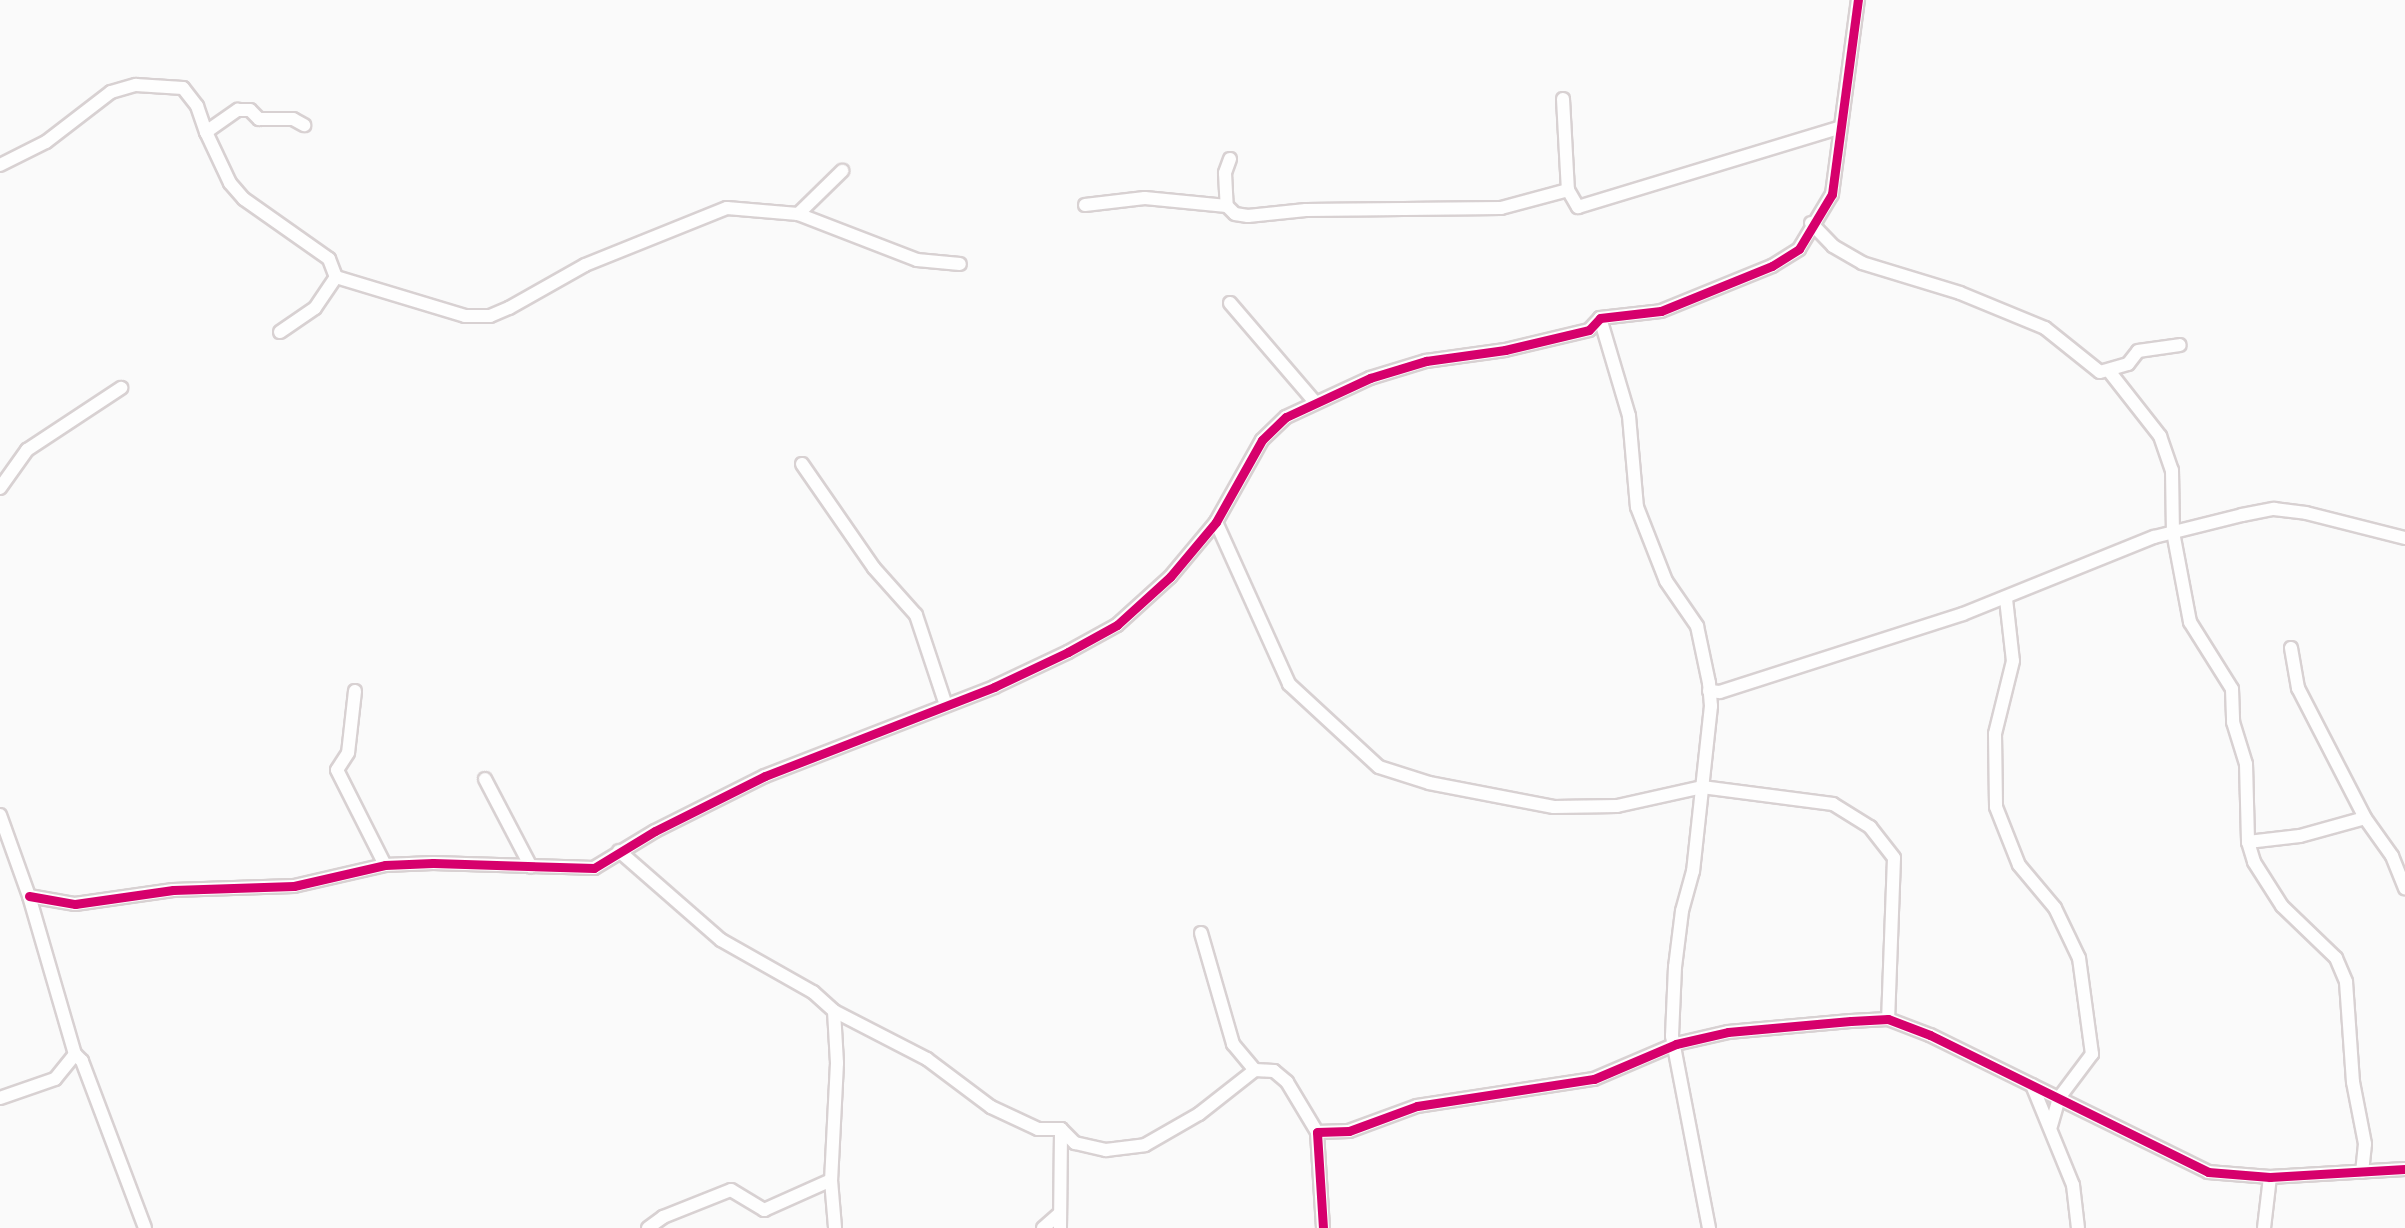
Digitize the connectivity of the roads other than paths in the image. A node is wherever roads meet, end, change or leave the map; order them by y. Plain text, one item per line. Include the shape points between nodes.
1 (1858, 0) edge
2 (1563, 99) dead end
3 (304, 125) dead end
4 (1838, 128) junction
5 (206, 132) junction
6 (1230, 159) dead end
7 (0, 165) edge
8 (842, 171) dead end
9 (1567, 190) junction
10 (1084, 205) dead end
11 (1227, 206) junction
12 (798, 214) junction
13 (1811, 223) junction
14 (960, 264) dead end
15 (336, 277) junction
16 (1230, 303) dead end
17 (1600, 318) junction
18 (280, 332) dead end
19 (2180, 345) dead end
20 (2109, 371) junction
21 (121, 387) dead end
22 (1315, 402) junction
23 (802, 464) dead end
24 (0, 488) edge
25 (1216, 522) junction
26 (2173, 532) junction
27 (2405, 538) edge
28 (2006, 599) junction
29 (2291, 648) dead end
30 (355, 691) dead end
31 (1715, 691) junction
32 (946, 705) junction
33 (485, 779) dead end
34 (1702, 787) junction
35 (0, 815) edge
36 (2365, 818) junction
37 (2248, 842) junction
38 (619, 851) junction
39 (385, 865) junction
40 (531, 867) junction
41 (2405, 889) edge
42 (29, 896) junction
43 (1201, 933) dead end
44 (834, 1011) junction
45 (1888, 1019) junction
46 (1676, 1044) junction
47 (75, 1054) junction
48 (1255, 1070) junction
49 (2032, 1085) junction
50 (0, 1098) edge
51 (2059, 1098) junction
52 (2051, 1126) junction
53 (1060, 1129) junction
54 (1317, 1132) junction
55 (2405, 1169) edge
56 (2362, 1172) junction
57 (2270, 1177) junction
58 (831, 1180) junction
59 (1059, 1222) edge
60 (145, 1228) edge
61 (648, 1228) edge
62 (835, 1228) edge
63 (1043, 1228) edge
64 (1323, 1228) edge
65 (1709, 1228) edge
66 (2078, 1228) edge
67 (2264, 1228) edge

1 - 4 street
2 - 9 street
3 - 5 street via 293,119 259,119 250,110 238,110
4 - 9 street via 1597,204 1578,207
4 - 13 street via 1832,194
5 - 7 street via 197,106 183,88 136,85 111,92 46,142
5 - 15 street via 230,183 244,199 329,259
6 - 11 street via 1225,173
8 - 12 street
9 - 11 street via 1501,208 1306,210 1248,216 1235,214
10 - 11 street via 1145,198
12 - 14 street via 917,260
12 - 15 street via 727,208 585,265 490,316 465,316 420,305
13 - 17 street via 1799,249 1772,266 1661,311
13 - 20 street via 1833,246 1863,263 1960,293 2045,328 2075,356 2100,372
15 - 18 street via 315,307
16 - 22 street
17 - 22 street via 1589,330 1505,350 1426,361
17 - 31 street via 1629,415 1637,507 1666,581 1697,626
19 - 20 street via 2138,351 2128,364
20 - 26 street via 2160,436 2172,470
21 - 24 street via 27,450
22 - 25 street via 1286,416 1262,440
23 - 32 street via 874,568 916,615
25 - 32 street via 1170,577 1117,625 1019,676
25 - 34 street via 1289,684 1378,767 1429,783 1554,807 1617,806
26 - 27 street via 2274,509
26 - 28 street via 2101,556
26 - 37 street via 2190,622 2232,689 2233,722 2246,764
28 - 31 street
28 - 51 street via 2013,661 1996,734 1996,807 2020,865 2055,908 2079,958 2092,1054
29 - 36 street via 2298,688
30 - 39 street via 348,753 337,770
31 - 34 street
32 - 38 street via 765,776
33 - 40 street
34 - 45 street via 1833,804 1870,827 1894,858
34 - 46 street via 1675,967 1672,1036
35 - 42 street
36 - 37 street via 2300,836
36 - 41 street via 2392,856
37 - 56 street via 2254,862 2282,906 2336,958 2346,982 2353,1082 2365,1144
38 - 40 street via 594,868
38 - 44 street via 721,940 813,992
39 - 40 street
39 - 42 street via 294,886 173,890 75,904
42 - 47 street
43 - 48 street via 1233,1044
44 - 53 street via 927,1059 991,1107 1038,1129
44 - 58 street via 837,1063
45 - 46 street via 1728,1032
45 - 49 street
46 - 54 street via 1594,1079 1417,1106 1349,1131
46 - 65 street
47 - 50 street via 55,1079
47 - 60 street via 82,1060
48 - 53 street via 1199,1114 1145,1144 1106,1150 1074,1143
48 - 54 street via 1274,1071 1287,1082
49 - 51 street
49 - 52 street
51 - 52 street
51 - 57 street via 2208,1172
52 - 66 street via 2073,1185
53 - 59 street
54 - 64 street
55 - 56 street
56 - 57 street
57 - 67 street
58 - 61 street via 764,1210 731,1190 663,1217
58 - 62 street
59 - 63 street

